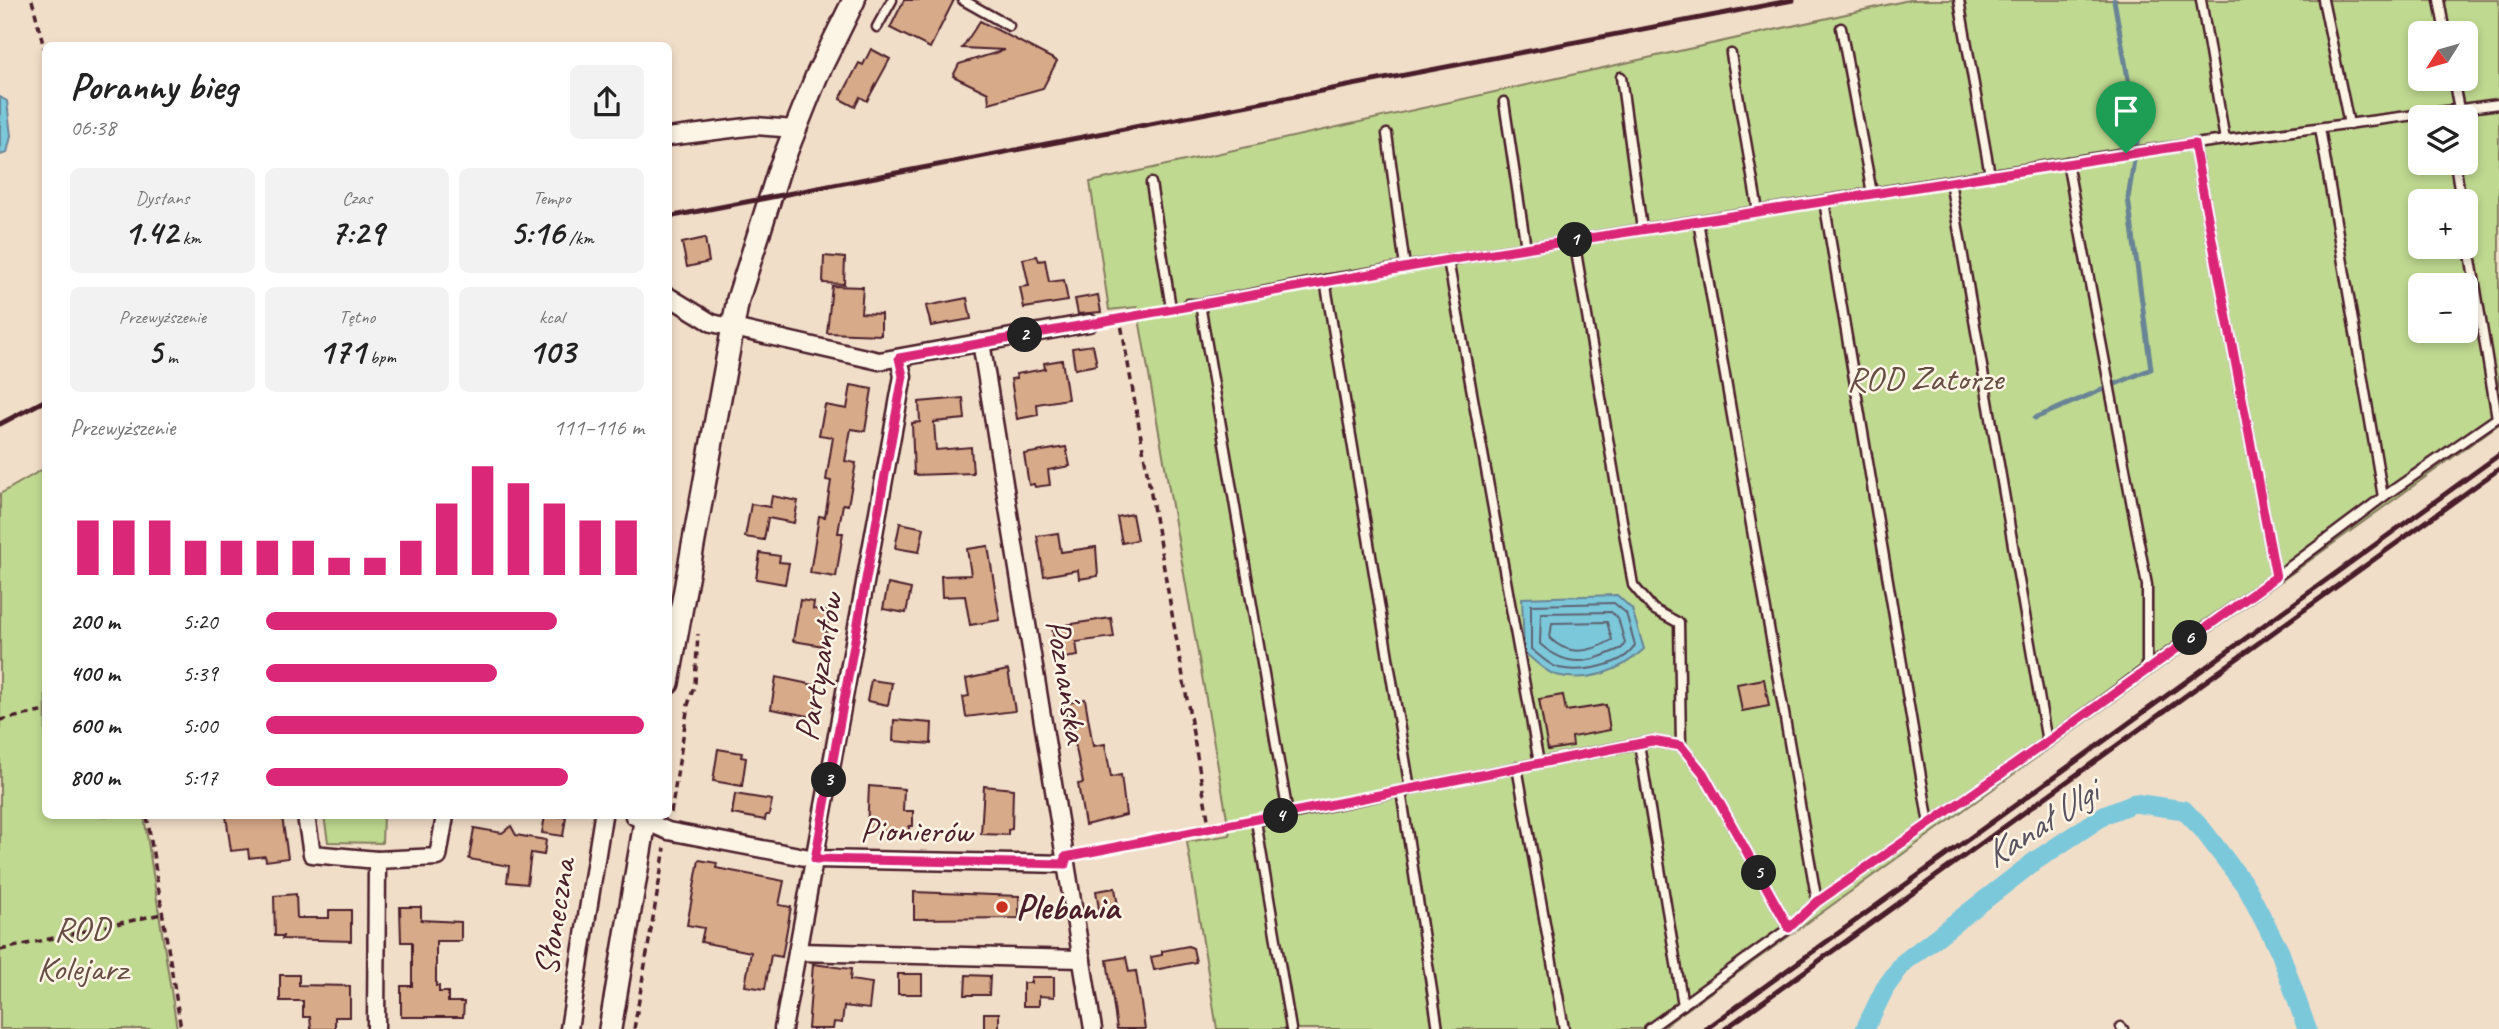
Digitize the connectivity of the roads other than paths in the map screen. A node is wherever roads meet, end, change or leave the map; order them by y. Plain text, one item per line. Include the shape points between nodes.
1 (854, 0) edge
2 (892, 0) edge
3 (963, 0) edge
4 (1959, 0) edge
5 (2201, 0) edge
6 (2323, 0) edge
7 (2439, 0) edge
8 (2443, 21) edge
9 (1009, 26) dead end
10 (877, 27) dead end
11 (1841, 28) dead end
12 (1731, 54) dead end
13 (1621, 77) dead end
14 (1504, 102) dead end
15 (2499, 104) edge
16 (2478, 107) edge
17 (2408, 118) edge
18 (2349, 124) junction
19 (2320, 128) junction
20 (796, 129) junction
21 (1387, 134) dead end
22 (672, 137) edge
23 (2225, 140) junction
24 (2194, 144) junction
25 (2067, 162) junction
26 (1990, 174) junction
27 (1950, 181) junction
28 (1151, 183) dead end
29 (1872, 193) junction
30 (1825, 201) junction
31 (1758, 211) junction
32 (1698, 220) junction
33 (1642, 229) junction
34 (1574, 240) junction
35 (1526, 248) junction
36 (2471, 259) edge
37 (1448, 260) junction
38 (1405, 267) junction
39 (1325, 281) junction
40 (672, 299) edge
41 (1188, 304) dead end
42 (1200, 304) junction
43 (1171, 308) road end
44 (1089, 323) road end
45 (731, 328) junction
46 (981, 342) junction
47 (899, 358) junction
48 (2498, 417) edge
49 (2383, 497) junction
50 (2276, 577) junction
51 (672, 660) edge
52 (2147, 668) junction
53 (2047, 742) junction
54 (1639, 744) junction
55 (1681, 746) junction
56 (1539, 763) junction
57 (1517, 767) junction
58 (1410, 789) junction
59 (1401, 791) junction
60 (1288, 814) junction
61 (306, 819) edge
62 (444, 819) edge
63 (603, 819) edge
64 (641, 819) edge
65 (645, 819) edge
66 (1929, 824) junction
67 (815, 859) junction
68 (377, 860) junction
69 (1065, 861) junction
70 (1817, 902) junction
71 (1789, 928) junction
72 (797, 952) junction
73 (1082, 959) junction
74 (1683, 1005) junction
75 (376, 1029) edge
76 (569, 1029) edge
77 (610, 1029) edge
78 (783, 1029) edge
79 (1093, 1029) edge
80 (1291, 1029) edge
81 (1438, 1029) edge
82 (1564, 1029) edge
83 (1649, 1029) edge

1 - 20 main road
2 - 10 lane
3 - 9 lane
4 - 26 lane
5 - 23 lane
6 - 18 lane
7 - 8 lane
11 - 29 lane
12 - 31 lane
13 - 33 lane
14 - 35 lane
15 - 16 lane
17 - 18 lane
18 - 19 lane
19 - 23 lane
19 - 49 lane
20 - 22 street via 755,126
20 - 45 main road via 762,217
21 - 38 lane
23 - 24 lane
24 - 25 lane
24 - 50 lane
25 - 26 lane
25 - 52 lane via 2147,585
26 - 27 lane
27 - 29 lane
27 - 53 lane
28 - 43 lane
29 - 30 lane
30 - 31 lane
30 - 66 lane
31 - 32 lane
32 - 33 lane
32 - 70 lane
33 - 34 lane
34 - 35 lane
34 - 55 lane via 1633,585 1653,609 1679,623
35 - 37 lane
36 - 48 lane
37 - 38 lane
37 - 56 lane
38 - 39 lane
39 - 42 lane
39 - 58 lane
40 - 45 street via 704,320
41 - 42 lane
42 - 60 lane
44 - 46 street
45 - 47 street via 879,361
45 - 51 main road
46 - 47 street
46 - 69 street, Poznańska
47 - 67 street, Partyzantów via 903,376
48 - 49 lane
49 - 50 lane
50 - 52 lane
52 - 53 lane
53 - 66 lane
54 - 55 lane via 1652,741
54 - 56 lane
54 - 74 lane
55 - 71 lane via 1703,773
56 - 57 lane
57 - 58 lane
57 - 82 lane
58 - 59 lane
59 - 60 lane
59 - 81 lane
60 - 80 lane via 1256,821
61 - 68 street via 312,853
62 - 68 street via 438,857
63 - 76 street, Słoneczna
64 - 77 main road
65 - 67 street, Pionierów via 668,831
66 - 70 lane
67 - 69 street, Pionierów
67 - 72 street, Partyzantów
68 - 75 street
69 - 73 street, Poznańska
70 - 71 lane
71 - 74 lane
72 - 73 street
72 - 78 street, Partyzantów
73 - 79 street, Poznańska
74 - 83 lane

